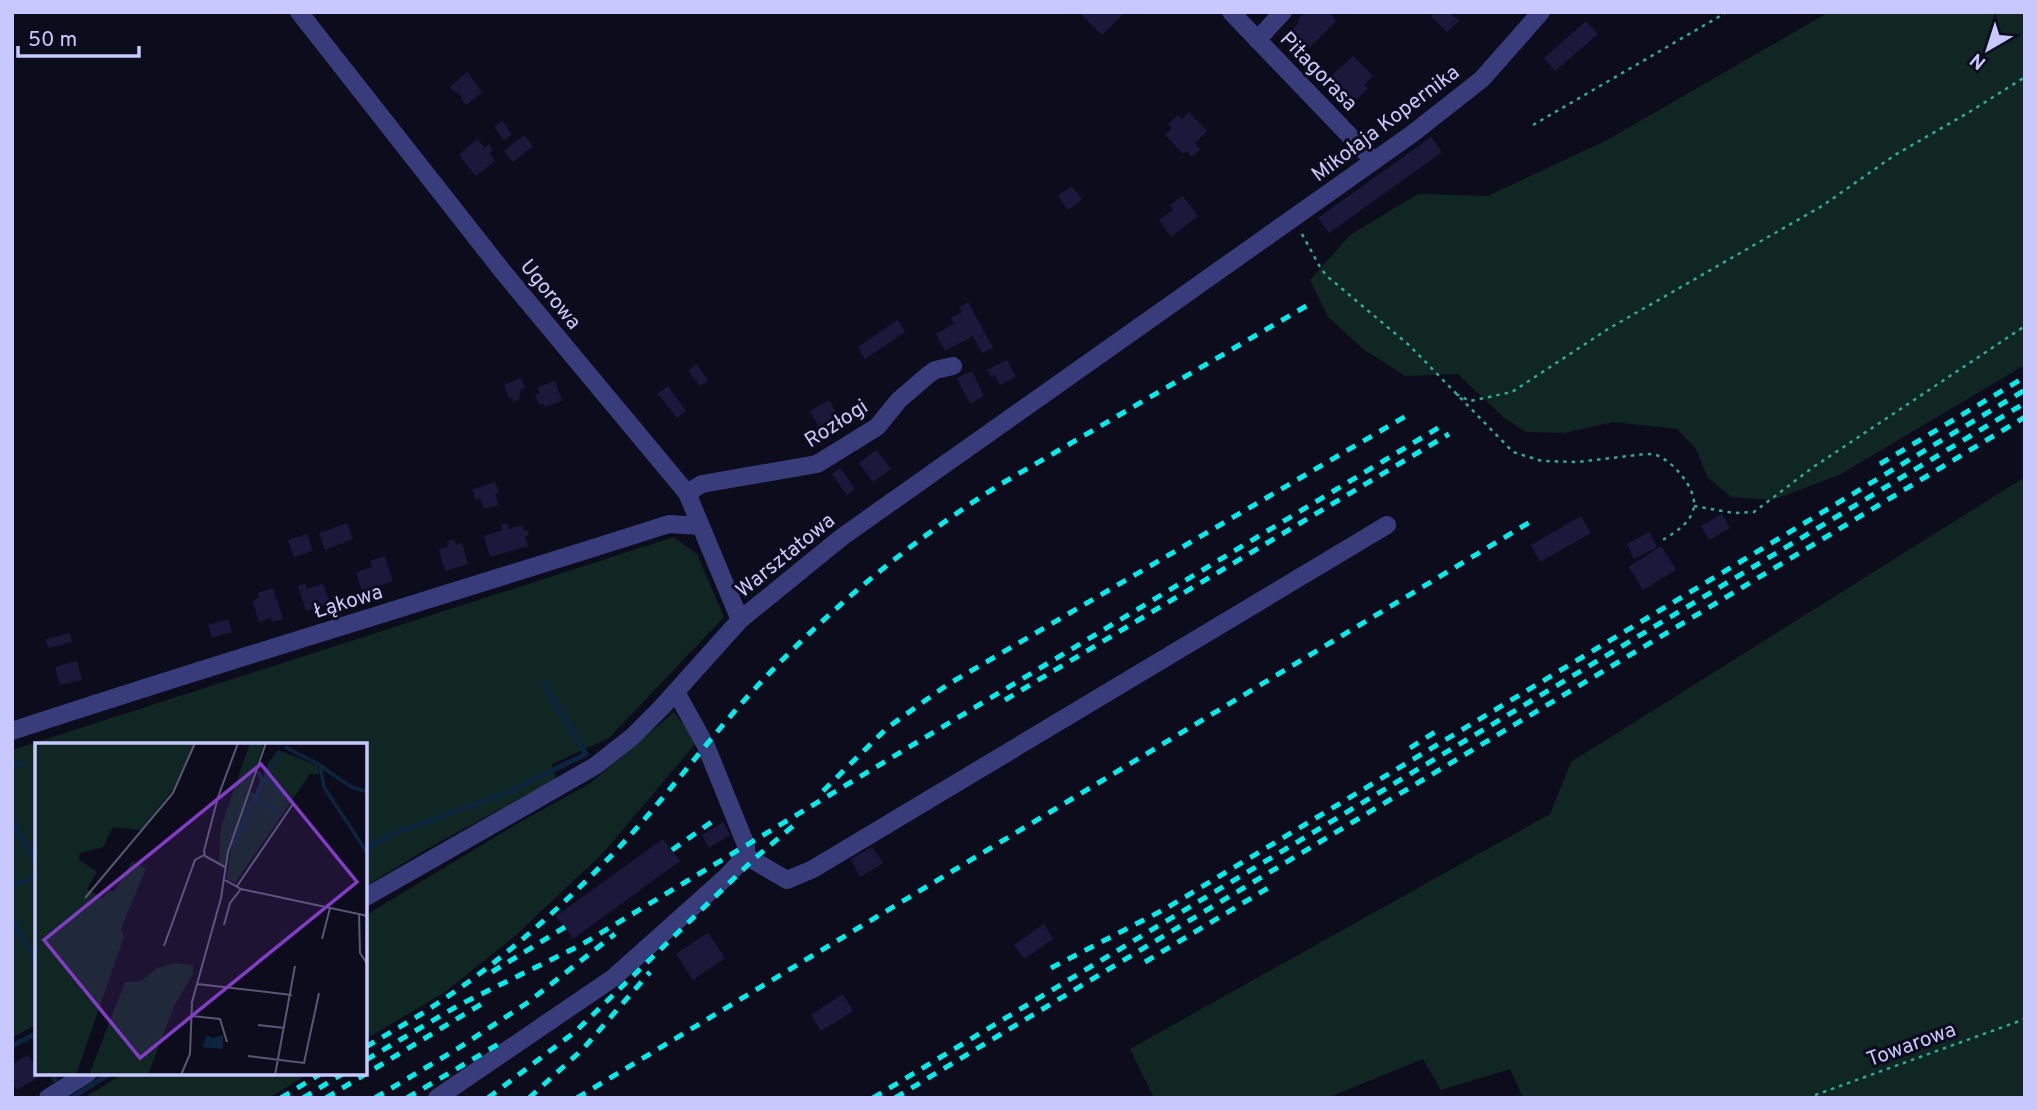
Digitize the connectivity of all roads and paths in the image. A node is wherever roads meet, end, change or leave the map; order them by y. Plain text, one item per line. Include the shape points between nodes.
1 (299, 12) edge
2 (1231, 12) edge
3 (1283, 12) edge
4 (1541, 12) edge
5 (1727, 12) edge
6 (1257, 40) junction
7 (2025, 77) edge
8 (1533, 125) dead end
9 (1374, 161) junction
10 (1294, 218) junction
11 (1242, 255) joint
12 (2025, 326) edge
13 (953, 366) dead end
14 (1456, 394) junction
15 (687, 493) junction
16 (1694, 506) junction
17 (1387, 525) dead end
18 (699, 526) junction
19 (1661, 541) dead end
20 (740, 620) junction
21 (676, 692) junction
22 (12, 731) edge
23 (746, 856) junction
24 (368, 896) edge
25 (2025, 1019) edge
26 (85, 1075) edge
27 (48, 1098) edge
28 (437, 1098) edge
29 (1807, 1098) edge

1 - 15 street, Ugorowa via 504,273
2 - 6 street, Pitagorasa
3 - 6 street
4 - 9 street, Mikołaja Kopernika via 1482,79
5 - 8 path
6 - 9 street, Pitagorasa
7 - 14 path via 1895,155 1822,206 1608,329 1512,393 1470,401
9 - 10 street, Mikołaja Kopernika
10 - 11 street, Mikołaja Kopernika
10 - 14 path via 1328,277 1410,346
11 - 20 street, Warsztatowa via 842,537
12 - 16 path via 1754,512
13 - 15 street, Rozłogi via 928,375 877,427 817,464 702,484
14 - 16 path via 1513,452 1542,461 1656,455 1674,466 1692,492
15 - 18 street, Ugorowa
16 - 19 path via 1689,519
17 - 23 street via 813,869 787,880
18 - 20 street, Ugorowa
18 - 22 street, Łąkowa via 669,524
20 - 21 street, Warsztatowa
21 - 23 street via 706,746 746,845
21 - 24 street, Warsztatowa via 632,737 595,766
23 - 28 street via 613,978
25 - 29 path, Towarowa
26 - 27 street

